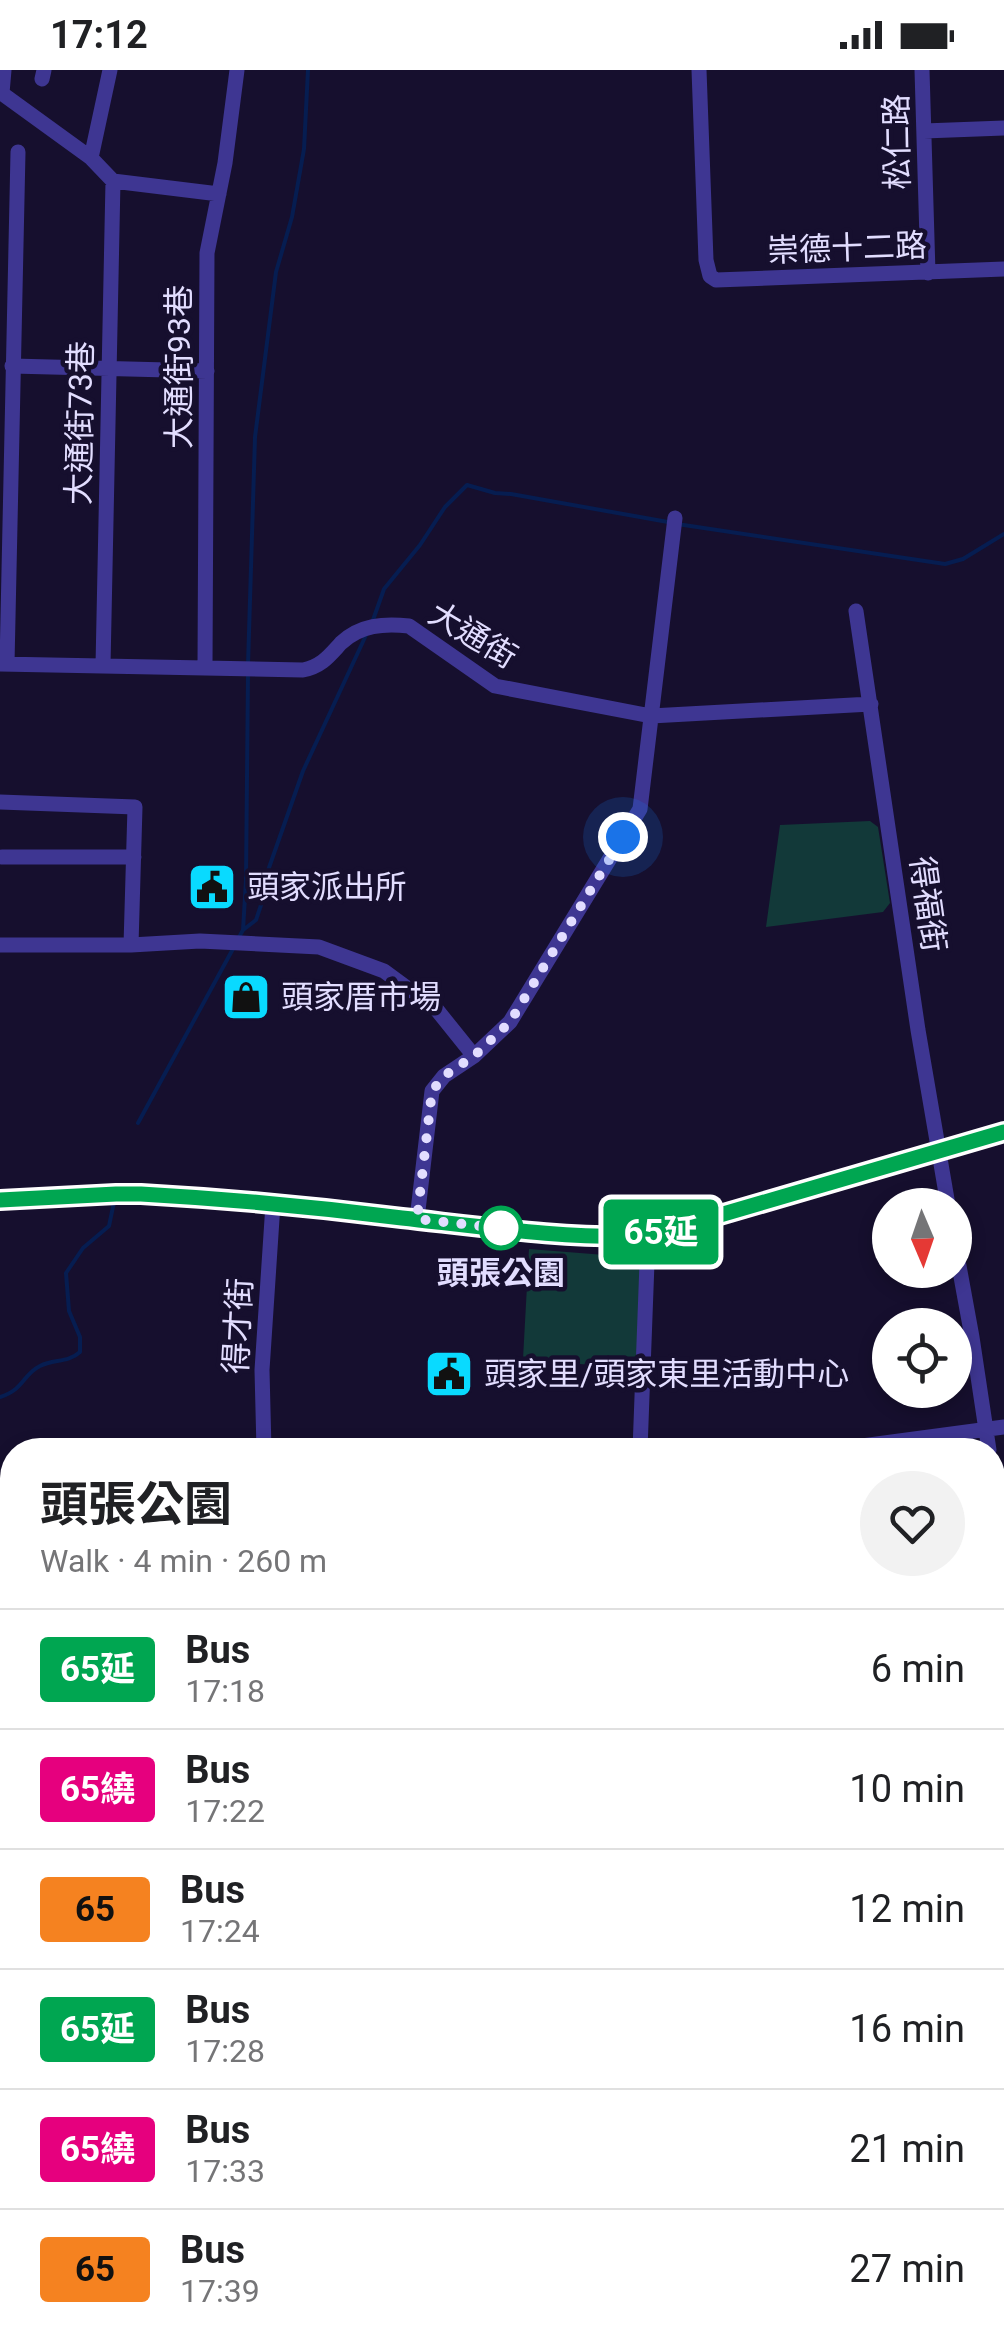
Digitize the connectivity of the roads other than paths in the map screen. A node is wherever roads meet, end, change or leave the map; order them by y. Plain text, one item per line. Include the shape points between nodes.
1 (4, 70) edge
2 (110, 70) edge
3 (237, 70) edge
4 (699, 70) edge
5 (922, 70) edge
6 (1, 92) edge
7 (1004, 128) edge
8 (924, 131) junction
9 (18, 152) dead end
10 (92, 158) junction
11 (112, 181) junction
12 (219, 194) junction
13 (1004, 270) edge
14 (928, 272) junction
15 (12, 366) junction
16 (108, 368) junction
17 (208, 372) junction
18 (675, 518) dead end
19 (856, 611) dead end
20 (3, 664) edge
21 (103, 666) junction
22 (205, 668) junction
23 (871, 704) junction
24 (651, 716) junction
25 (0, 802) edge
26 (2, 857) edge
27 (134, 857) junction
28 (0, 945) edge
29 (131, 945) junction
30 (474, 1056) junction
31 (1004, 1132) edge
32 (938, 1151) junction
33 (945, 1188) edge
34 (0, 1200) edge
35 (273, 1204) junction
36 (417, 1219) junction
37 (648, 1236) junction
38 (963, 1288) edge
39 (1004, 1428) edge
40 (986, 1430) junction
41 (264, 1438) edge
42 (640, 1438) edge
43 (924, 1438) edge
44 (987, 1438) edge

1 - 6 street
2 - 10 street
3 - 12 street, 大通街93巷
4 - 14 street, 崇德十二路 via 710,276
5 - 8 street, 松仁路
6 - 10 street
7 - 8 street
8 - 14 street, 松仁路
9 - 15 street
10 - 11 street
11 - 12 street
11 - 16 street, 大通街73巷
12 - 17 street, 大通街93巷 via 207,254
13 - 14 street, 崇德十二路
15 - 16 street
15 - 20 street
16 - 17 street
16 - 21 street, 大通街73巷
17 - 22 street, 大通街93巷
18 - 24 street
19 - 23 street, 得福街
20 - 21 street, 大通街
21 - 22 street, 大通街
22 - 24 street, 大通街 via 316,667 364,628 394,624 408,626 495,686
23 - 24 street, 大通街
23 - 32 street, 得福街
24 - 30 street via 640,809 510,1022
25 - 27 street via 135,808
26 - 27 street
27 - 29 street
28 - 29 street
29 - 30 street via 200,941 319,948 384,971 436,1010
30 - 36 street via 432,1091
31 - 32 street
32 - 33 street, 得福街
32 - 37 street
34 - 35 street via 116,1194
35 - 36 street
35 - 41 street, 得才街
36 - 37 street
37 - 42 street
38 - 40 street
39 - 40 street
40 - 43 street
40 - 44 street

